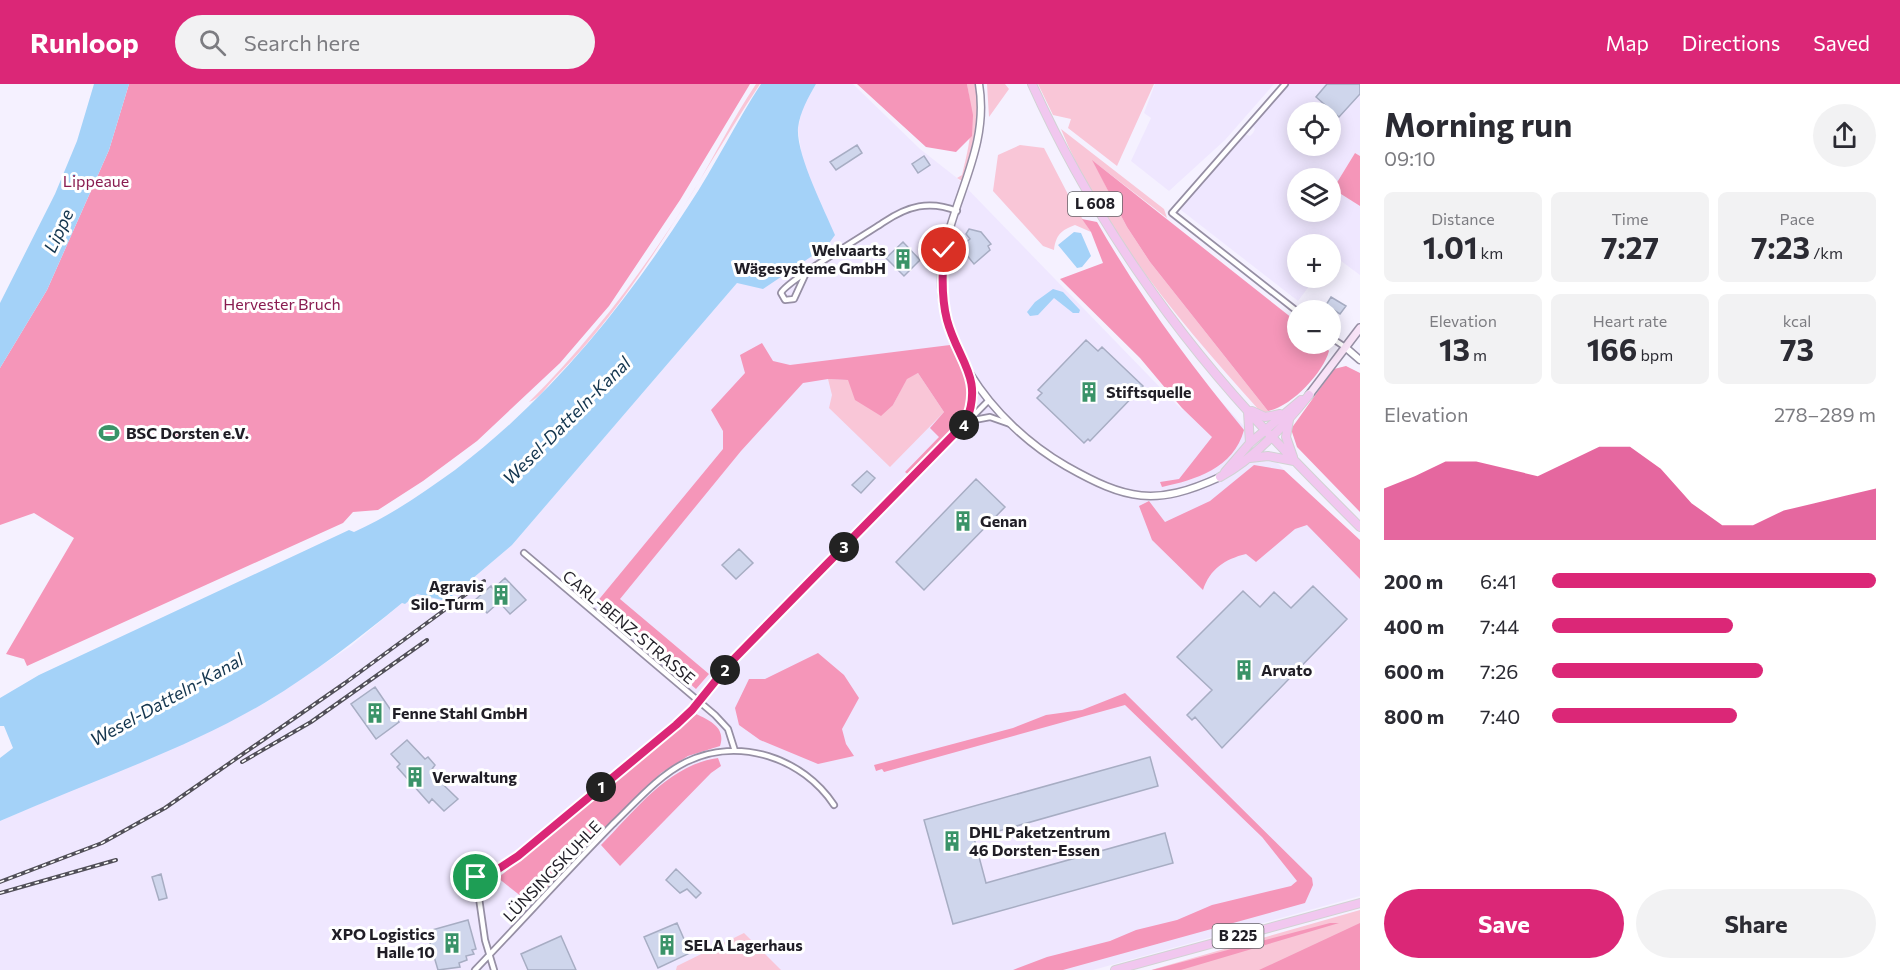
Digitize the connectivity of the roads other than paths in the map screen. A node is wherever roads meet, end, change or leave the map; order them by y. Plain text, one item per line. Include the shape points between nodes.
1 (979, 84) edge
2 (1032, 84) edge
3 (1285, 84) edge
4 (957, 211) junction
5 (806, 273) junction
6 (1287, 303) edge
7 (1360, 328) edge
8 (1341, 344) edge
9 (1345, 347) junction
10 (1360, 360) edge
11 (971, 376) junction
12 (1309, 395) joint
13 (988, 401) junction
14 (1241, 402) junction
15 (1248, 410) junction
16 (1288, 415) junction
17 (966, 422) junction
18 (1010, 424) junction
19 (1268, 433) junction
20 (1250, 443) junction
21 (1244, 460) junction
22 (1295, 462) junction
23 (1220, 477) junction
24 (1360, 527) edge
25 (524, 553) dead end
26 (699, 702) junction
27 (735, 751) junction
28 (834, 806) dead end
29 (476, 877) dead end
30 (478, 888) junction
31 (1360, 903) edge
32 (489, 955) junction
33 (475, 970) edge
34 (494, 970) edge
35 (1115, 970) edge

1 - 4 street via 979,140
2 - 14 main road, L 608 via 1098,210 1141,274
3 - 6 street via 1172,213
4 - 5 street via 933,204 906,209
4 - 11 street via 944,250 943,292 954,342
5 - 5 street via 783,289 785,300 795,297
7 - 9 main road
8 - 9 street
9 - 10 street
9 - 12 main road
11 - 13 street
11 - 17 street via 974,396
12 - 16 main road
13 - 17 street
13 - 18 street
14 - 15 main road, L 608
14 - 16 main road via 1265,417
15 - 19 main road, L 608
15 - 20 main road
16 - 19 main road
16 - 22 main road via 1286,437
17 - 18 street via 990,417
17 - 26 street via 730,663
18 - 23 street via 1055,459 1121,492 1165,496
19 - 20 main road
19 - 21 main road
19 - 22 main road, L 608
20 - 23 main road
21 - 22 main road via 1260,455
21 - 23 main road
22 - 24 main road, L 608
25 - 26 street, CARL-BENZ-STRASSE
26 - 27 street, CARL-BENZ-STRASSE via 728,729
26 - 30 street via 518,856 483,879
27 - 28 street, LÜNSINGSKUHLE via 764,755 795,767 818,784
27 - 32 street, LÜNSINGSKUHLE via 695,758 656,783
29 - 30 street
30 - 32 street
31 - 35 main road, B 225
32 - 33 street, LÜNSINGSKUHLE
32 - 34 street

